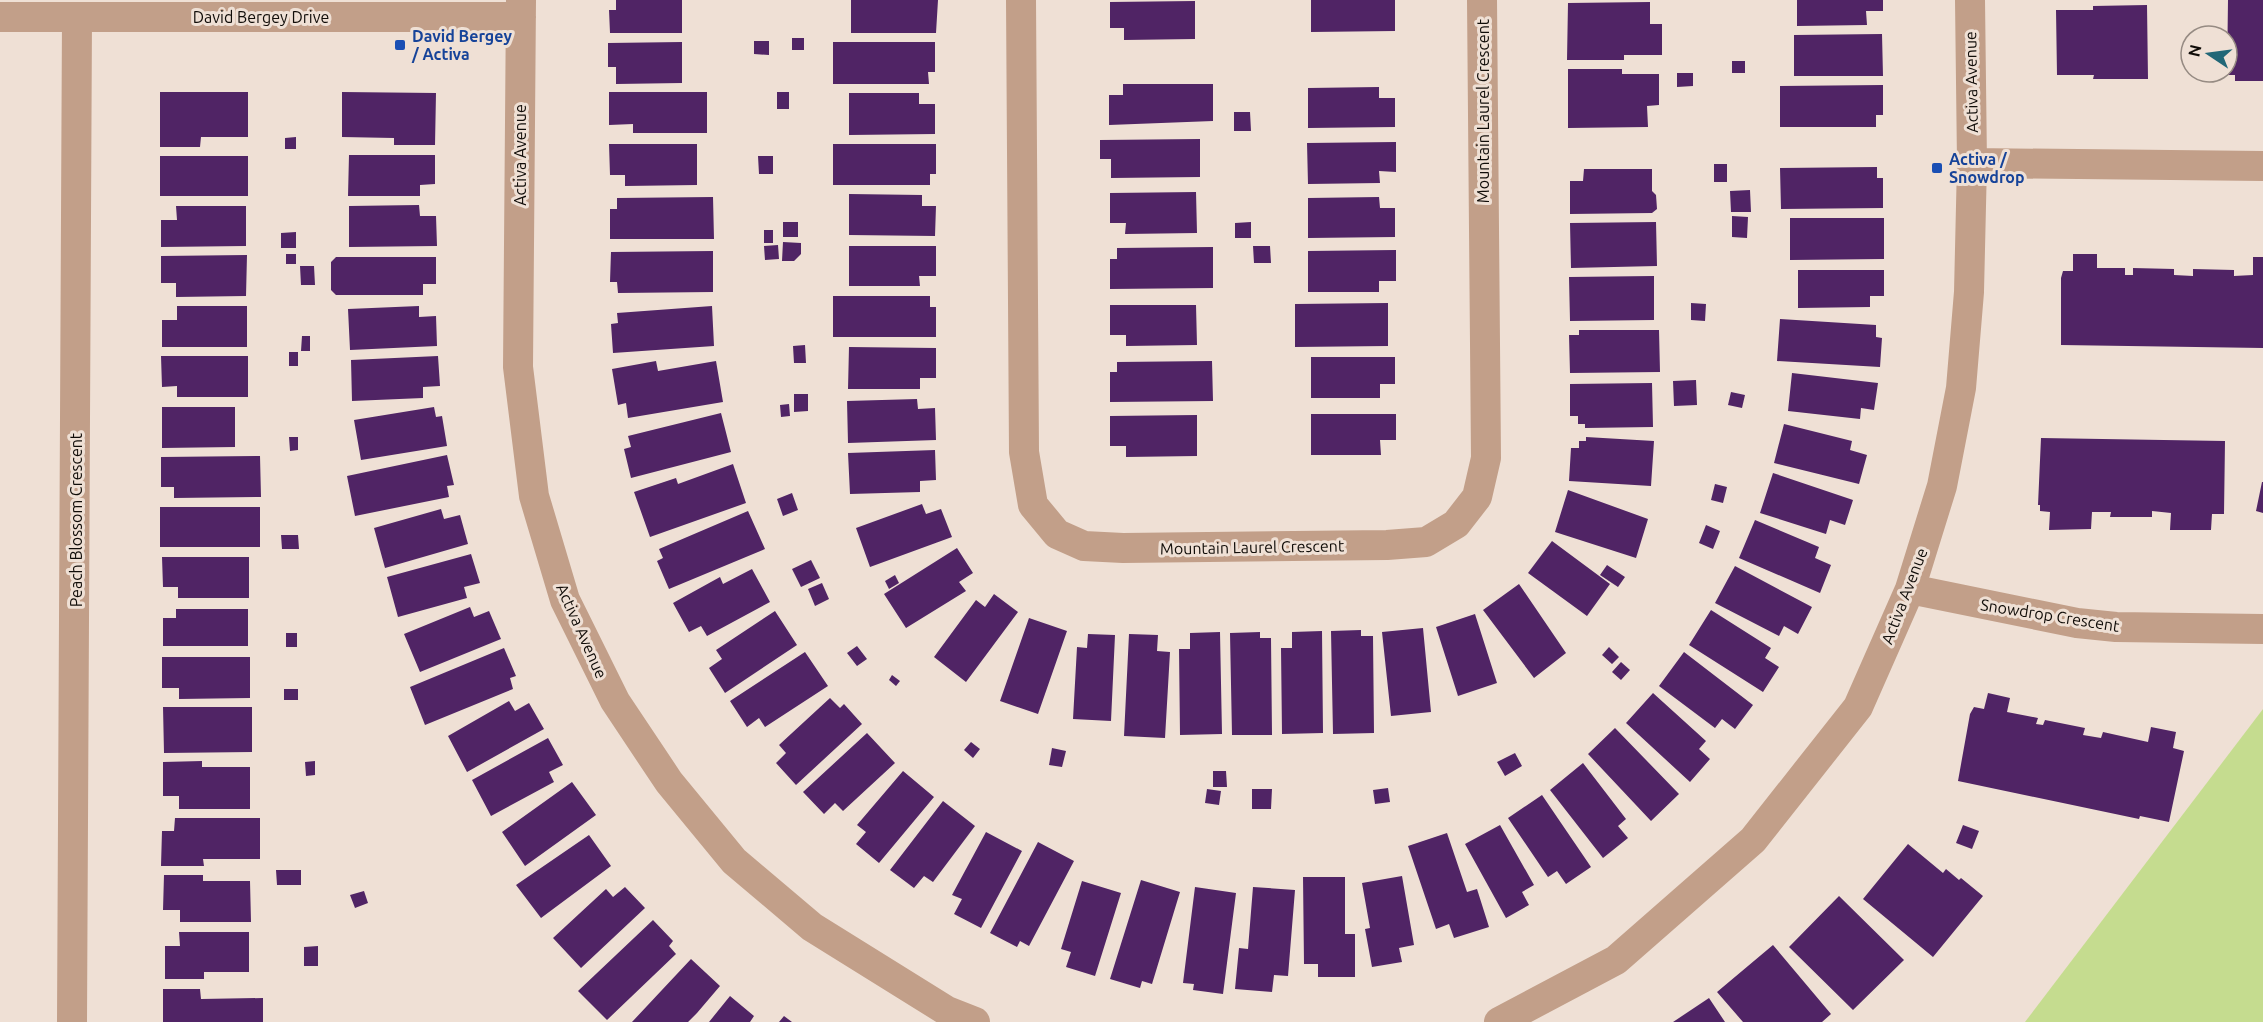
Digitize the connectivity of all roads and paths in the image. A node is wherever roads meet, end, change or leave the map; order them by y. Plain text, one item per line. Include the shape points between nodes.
1 (1021, 0) edge
2 (1482, 0) edge
3 (1970, 0) edge
4 (521, 8) edge
5 (0, 16) edge
6 (77, 17) junction
7 (1972, 163) junction
8 (2263, 166) edge
9 (1910, 589) junction
10 (2263, 629) edge
11 (72, 1022) edge
12 (975, 1022) edge
13 (1499, 1022) edge

1 - 2 street, Mountain Laurel Crescent via 1024,452 1034,505 1057,534 1084,546 1123,548 1426,542 1456,524 1477,497 1486,458
3 - 7 street, Activa Avenue
4 - 6 street, David Bergey Drive
4 - 12 street, Activa Avenue via 518,367 534,496 565,600 615,701 669,782 734,861 812,927 947,1011
5 - 6 street, David Bergey Drive
6 - 11 street, Peach Blossom Crescent
7 - 8 street
7 - 9 street, Activa Avenue via 1969,292 1961,388 1942,486
9 - 10 street, Snowdrop Crescent via 2086,624
9 - 13 street, Activa Avenue via 1858,707 1753,840 1616,960

